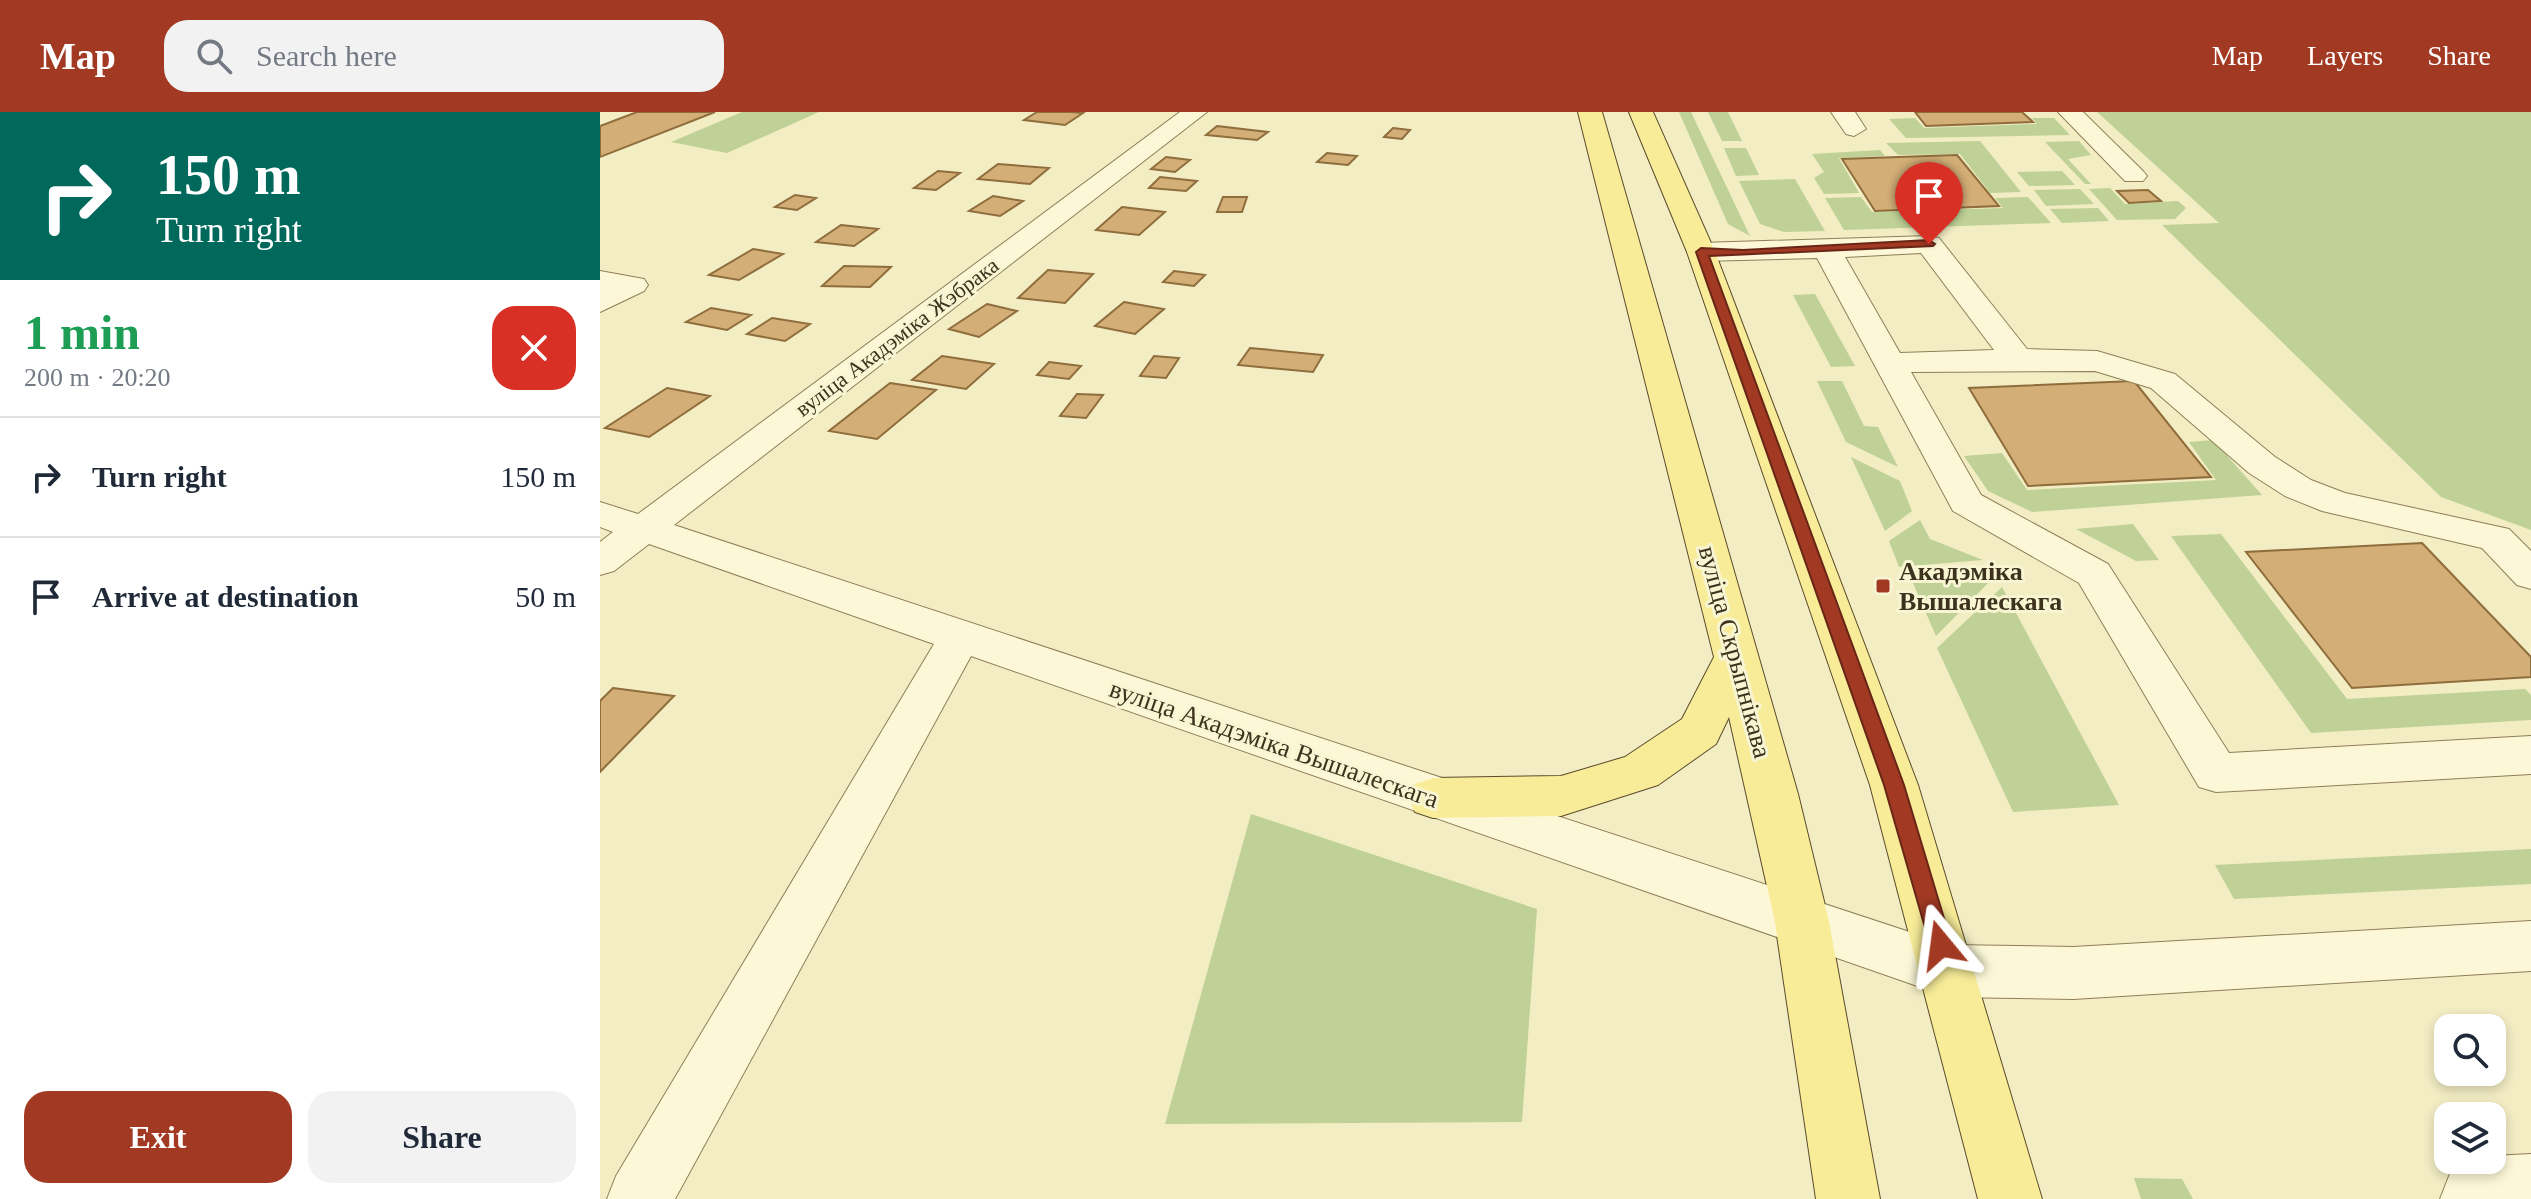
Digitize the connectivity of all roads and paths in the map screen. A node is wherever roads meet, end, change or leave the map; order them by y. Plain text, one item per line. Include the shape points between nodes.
1 (1195, 112) edge
2 (1590, 112) edge
3 (1641, 112) edge
4 (2070, 112) edge
5 (2134, 176) dead end
6 (1826, 249) junction
7 (1701, 252) junction
8 (600, 280) edge
9 (600, 303) edge
10 (2018, 359) junction
11 (1890, 363) junction
12 (621, 522) edge
13 (600, 562) edge
14 (2531, 575) edge
15 (960, 637) junction
16 (1736, 657) junction
17 (2531, 755) edge
18 (1433, 798) junction
19 (1802, 922) junction
20 (2531, 946) edge
21 (1949, 971) junction
22 (2531, 1186) edge
23 (639, 1199) edge
24 (1848, 1199) edge
25 (2010, 1199) edge
26 (2472, 1199) edge

1 - 12 street, вуліца Акадэміка Жэбрака
2 - 16 main road, вуліца Скрыпнікава
3 - 7 main road
4 - 5 street
6 - 7 street
6 - 10 street via 1929,244
6 - 11 street
7 - 21 main road via 1894,785
8 - 9 street via 633,285
10 - 11 street
10 - 14 street via 2097,361 2163,381 2262,465 2298,488 2335,503 2495,538
11 - 17 street via 1966,503 2094,574 2216,773
12 - 13 street, вуліца Акадэміка Жэбрака
12 - 15 street, вуліца Акадэміка Вышалескага
15 - 18 street, вуліца Акадэміка Вышалескага
15 - 23 street
16 - 18 main road via 1699,731 1641,771 1561,796
16 - 19 main road, вуліца Скрыпнікава
18 - 19 street, вуліца Акадэміка Вышалескага
19 - 21 street, вуліца Акадэміка Вышалескага
19 - 24 main road, вуліца Скрыпнікава
20 - 21 street, вуліца Акадэміка Вышалескага via 2073,973
21 - 25 main road
22 - 26 street via 2476,1189

